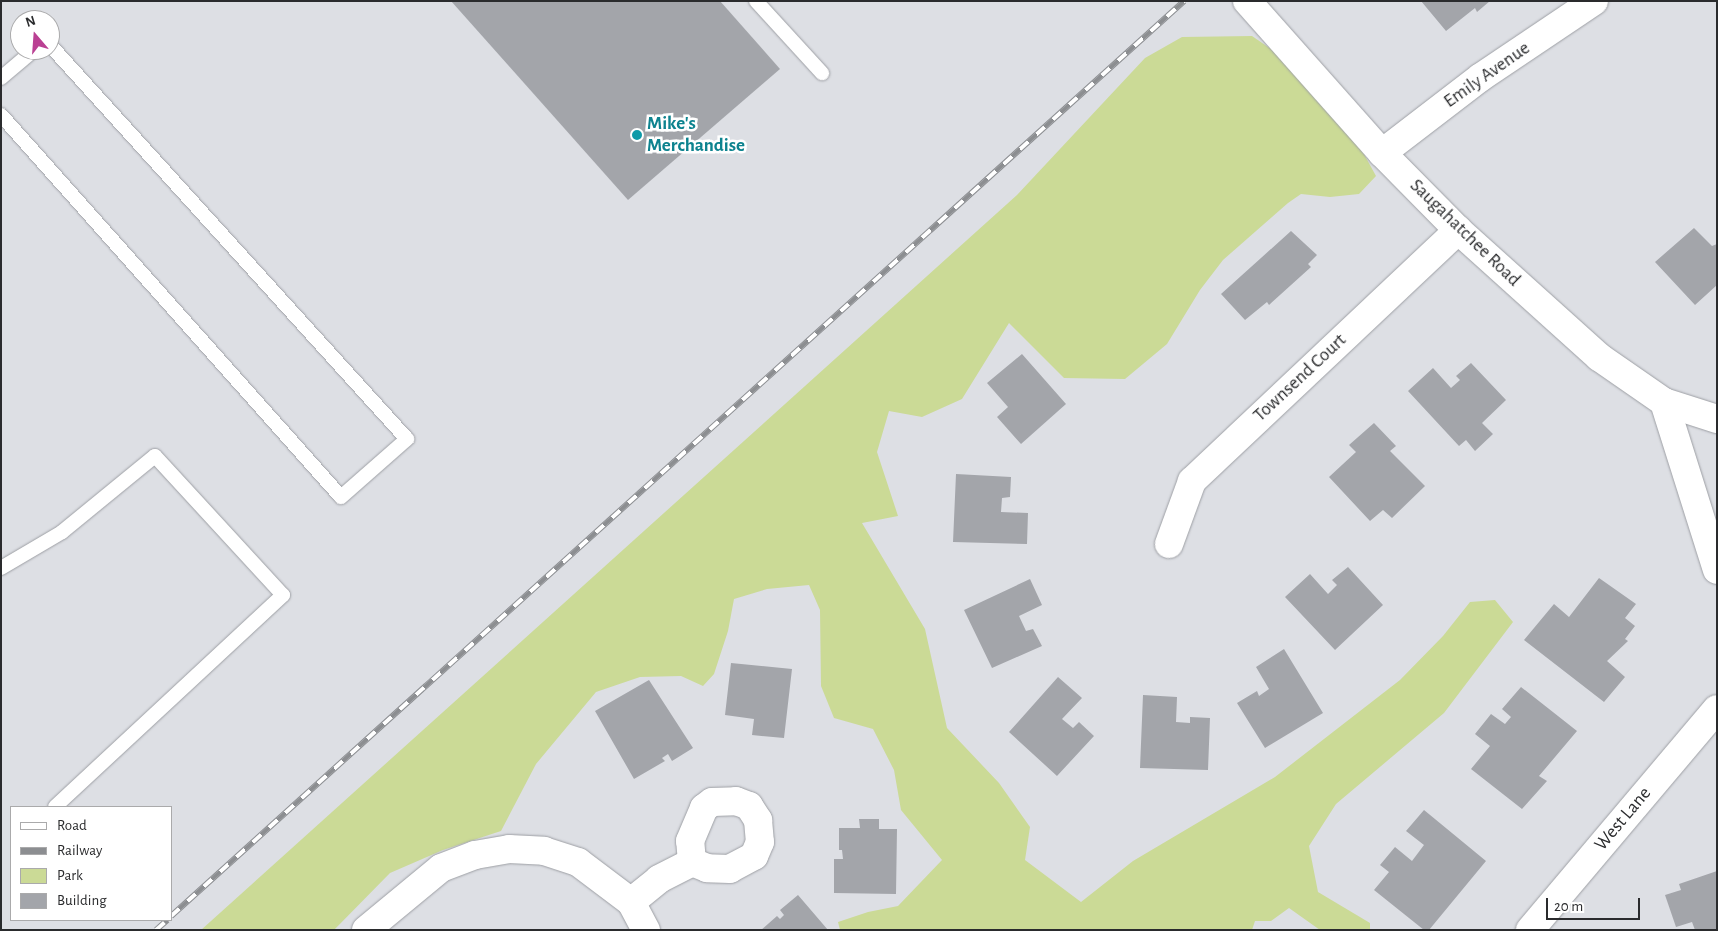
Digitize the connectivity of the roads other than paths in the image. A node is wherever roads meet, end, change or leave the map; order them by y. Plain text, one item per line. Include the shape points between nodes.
1 (756, 1) edge
2 (1247, 1) edge
3 (1594, 1) edge
4 (60, 56) edge
5 (22, 60) edge
6 (822, 73) dead end
7 (1, 78) edge
8 (1, 115) edge
9 (1382, 153) junction
10 (1458, 230) junction
11 (1664, 402) junction
12 (1717, 419) edge
13 (1169, 544) dead end
14 (1, 568) edge
15 (1717, 570) edge
16 (1717, 709) edge
17 (56, 806) edge
18 (692, 862) dead end
19 (631, 902) junction
20 (366, 930) edge
21 (646, 930) edge
22 (1530, 930) edge

1 - 6 lane
2 - 9 street, Saugahatchee Road
3 - 9 street, Emily Avenue via 1482,77
4 - 8 lane via 407,439 341,498
5 - 7 lane
9 - 10 street, Saugahatchee Road
10 - 11 street, Saugahatchee Road via 1599,357
10 - 13 street, Townsend Court via 1192,480
11 - 12 street, Saugahatchee Road
11 - 15 street
14 - 17 lane via 62,532 155,456 283,594
16 - 22 street, West Lane
18 - 19 street via 659,879
19 - 20 street via 578,862 544,851 509,848 475,855 441,868
19 - 21 street

